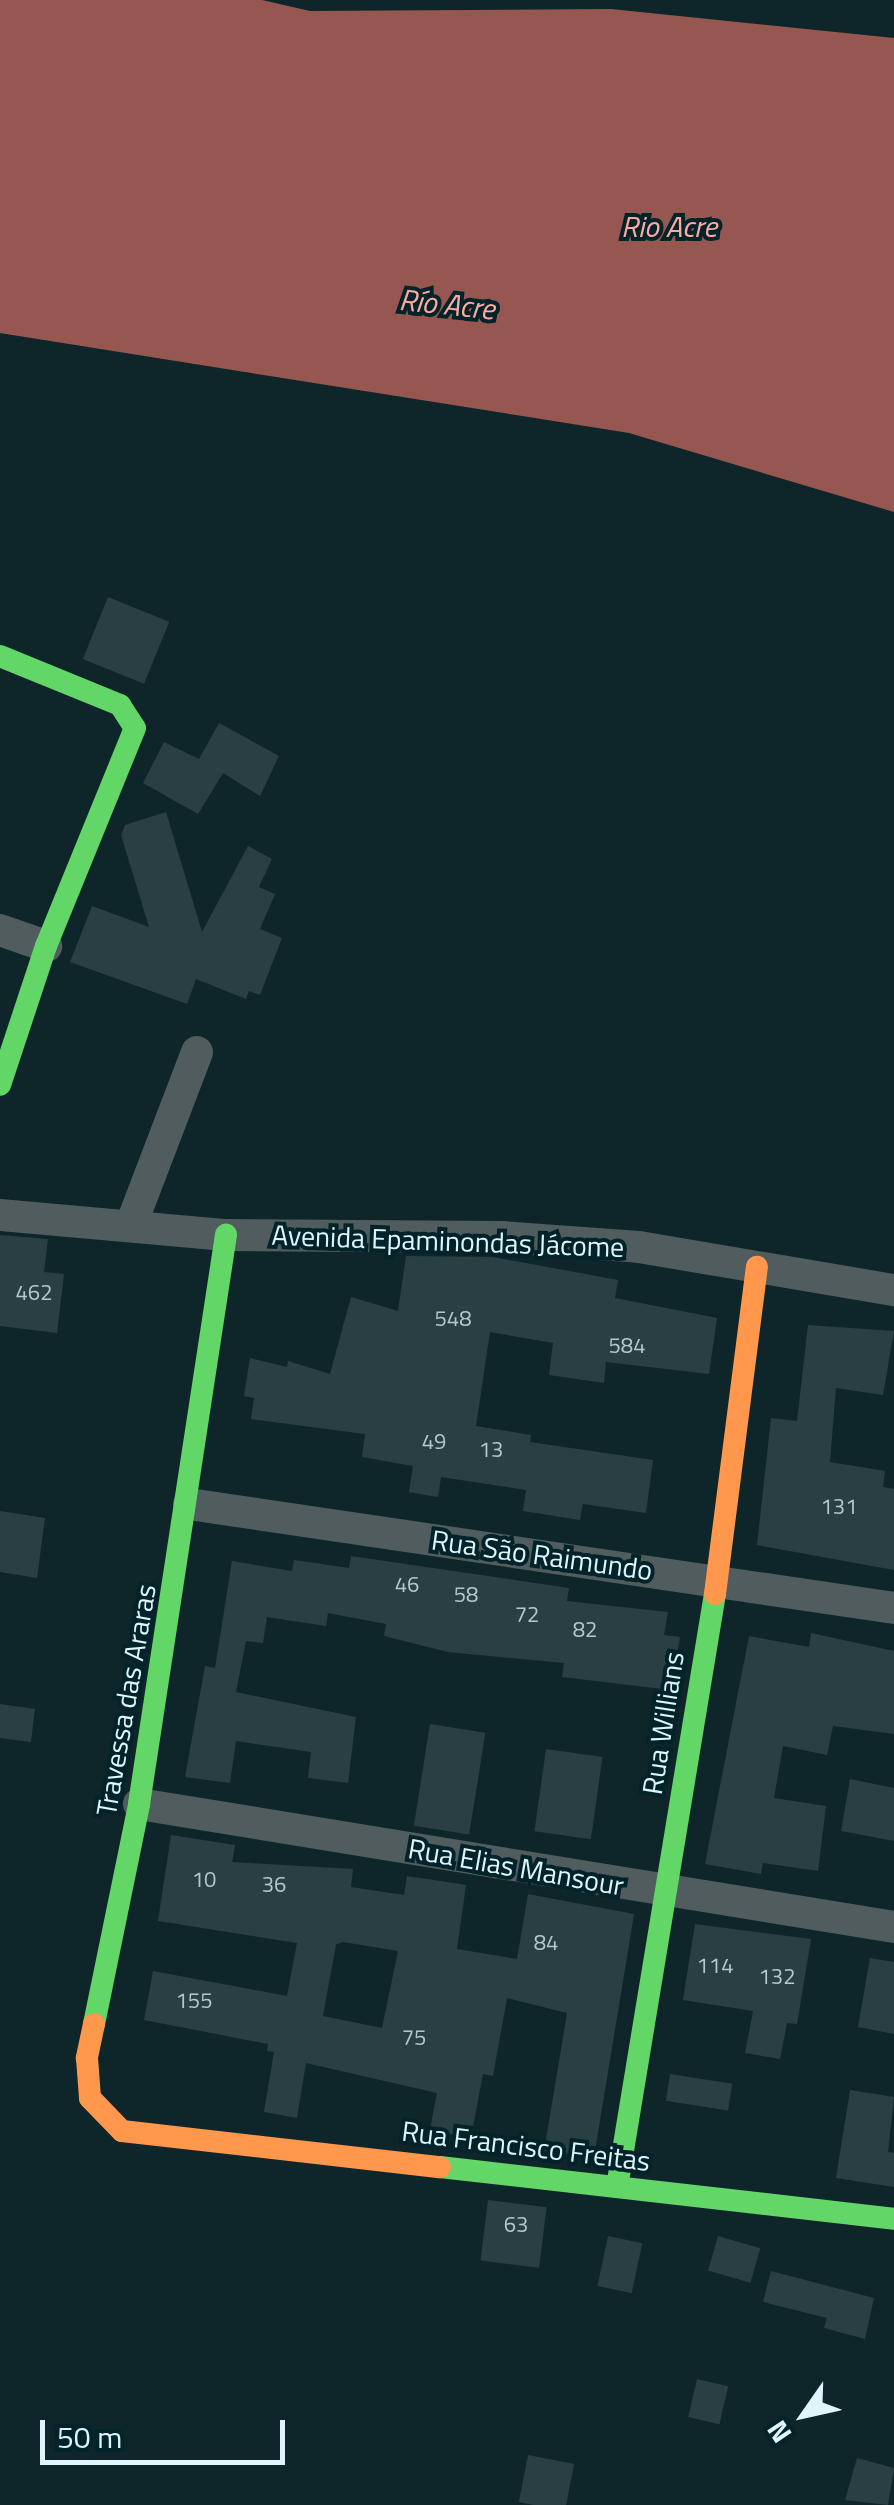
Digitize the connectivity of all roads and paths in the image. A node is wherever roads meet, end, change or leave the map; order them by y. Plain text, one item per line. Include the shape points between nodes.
1 (0, 656) edge
2 (0, 930) edge
3 (46, 946) junction
4 (198, 1052) dead end
5 (0, 1085) edge
6 (0, 1215) edge
7 (131, 1226) junction
8 (226, 1235) junction
9 (757, 1267) junction
10 (894, 1290) edge
11 (190, 1504) junction
12 (717, 1580) junction
13 (894, 1608) edge
14 (139, 1804) junction
15 (666, 1892) junction
16 (894, 1928) edge
17 (151, 2132) joint
18 (616, 2187) junction
19 (894, 2219) edge

1 - 3 street via 120,705 135,728
2 - 3 street
3 - 5 street
4 - 7 street
6 - 7 street, Avenida Epaminondas Jácome
7 - 8 street, Avenida Epaminondas Jácome
8 - 9 street, Avenida Epaminondas Jácome via 501,1237 638,1247
8 - 11 street, Travessa das Araras
9 - 10 street, Avenida Epaminondas Jácome
9 - 12 street, Rua Willians
11 - 12 street, Rua São Raimundo
11 - 14 street, Travessa das Araras
12 - 13 street, Rua São Raimundo
12 - 15 street, Rua Willians
14 - 15 street, Rua Elias Mansour
14 - 17 street, Travessa das Araras via 87,2058 90,2098 104,2119 122,2131
15 - 16 street, Rua Elias Mansour
15 - 18 street, Rua Willians
17 - 18 street, Rua Francisco Freitas
18 - 19 street, Rua Francisco Freitas

